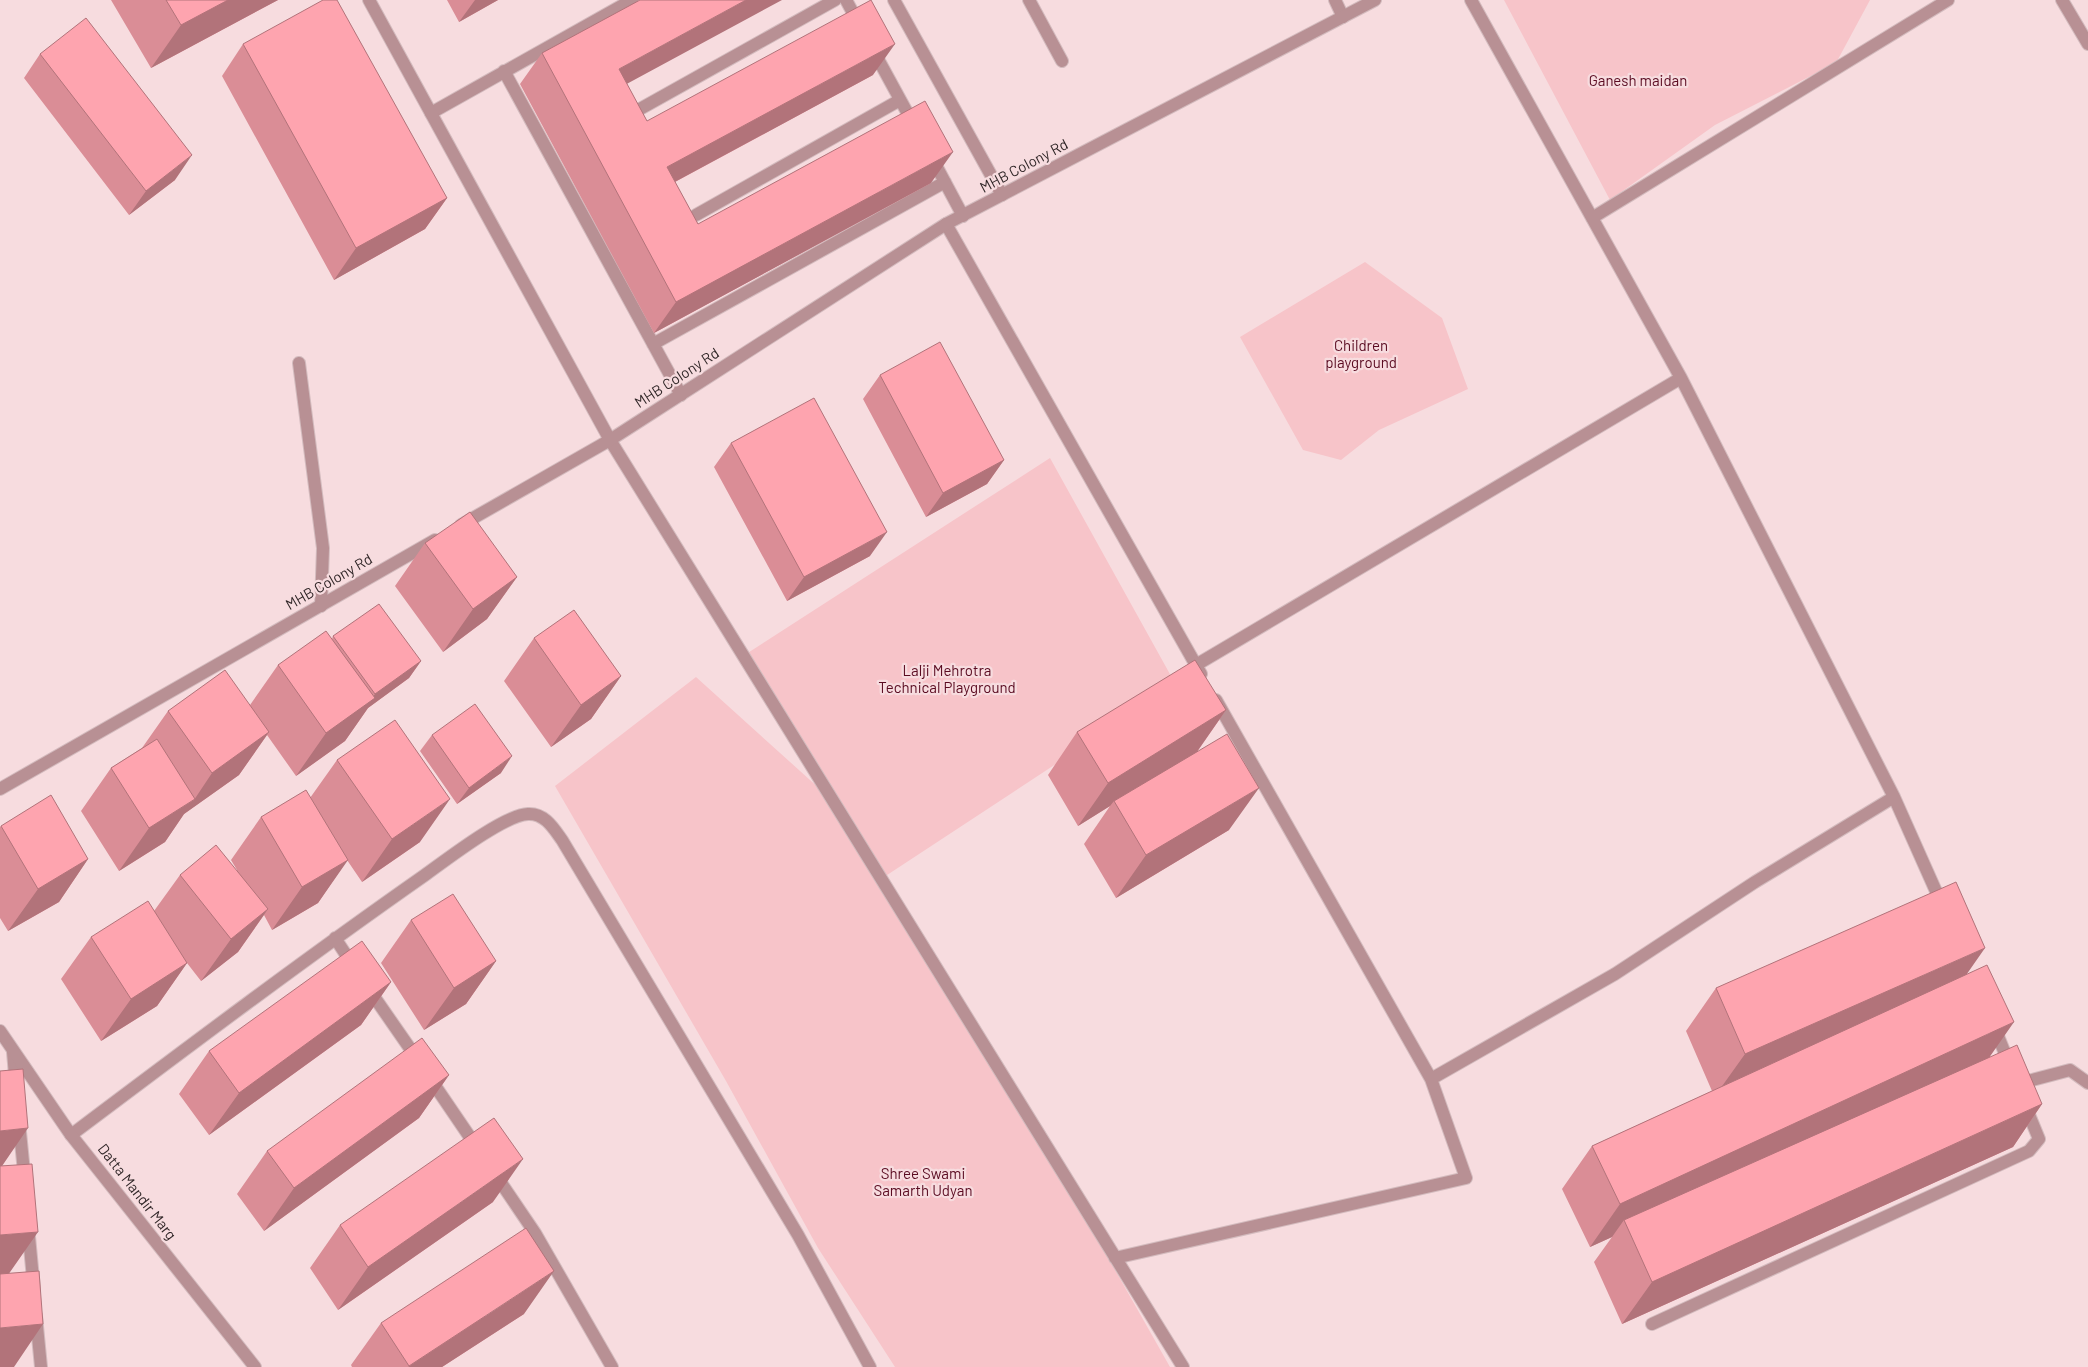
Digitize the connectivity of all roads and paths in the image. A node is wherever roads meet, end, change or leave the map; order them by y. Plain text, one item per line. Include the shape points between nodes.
1 (369, 0) edge
2 (632, 0) edge
3 (835, 0) edge
4 (846, 0) edge
5 (894, 0) edge
6 (1029, 0) edge
7 (1335, 0) edge
8 (1375, 0) edge
9 (1471, 0) edge
10 (1948, 0) edge
11 (2066, 2) edge
12 (1343, 17) junction
13 (2088, 44) edge
14 (1062, 61) dead end
15 (504, 71) junction
16 (900, 100) junction
17 (430, 113) junction
18 (631, 114) edge
19 (918, 133) edge
20 (927, 149) edge
21 (945, 182) junction
22 (1002, 195) junction
23 (696, 215) dead end
24 (963, 216) junction
25 (1592, 218) junction
26 (946, 224) junction
27 (653, 344) junction
28 (299, 363) dead end
29 (1681, 378) junction
30 (681, 394) junction
31 (610, 440) junction
32 (321, 606) junction
33 (1196, 665) junction
34 (0, 789) edge
35 (1894, 797) junction
36 (1947, 915) edge
37 (335, 938) junction
38 (1989, 1014) edge
39 (0, 1031) edge
40 (13, 1052) junction
41 (1431, 1079) junction
42 (2088, 1083) edge
43 (2017, 1084) junction
44 (71, 1135) junction
45 (1115, 1258) junction
46 (1652, 1324) edge
47 (41, 1367) edge
48 (256, 1367) edge
49 (612, 1367) edge
50 (870, 1367) edge
51 (1183, 1367) edge

1 - 17 street
2 - 15 street
3 - 18 street
4 - 16 street
5 - 22 street
6 - 14 street
7 - 12 street
8 - 12 street, MHB Colony Rd
9 - 25 street
10 - 25 street
11 - 13 street
12 - 22 street, MHB Colony Rd
15 - 17 street
15 - 27 street
16 - 19 street
16 - 23 street
17 - 31 street
20 - 21 street
21 - 24 street
21 - 27 street
22 - 24 street, MHB Colony Rd
24 - 26 street, MHB Colony Rd
25 - 29 street
26 - 30 street, MHB Colony Rd
26 - 33 street
27 - 30 street
28 - 32 street via 323,548
29 - 33 street
29 - 35 street
30 - 31 street, MHB Colony Rd
31 - 32 street, MHB Colony Rd
31 - 45 street
32 - 34 street, MHB Colony Rd
33 - 41 street
35 - 36 street
35 - 41 street via 1755,882 1615,974
37 - 44 street
37 - 49 street via 535,1233
37 - 50 street via 462,849 511,819 528,814 538,815 549,822 798,1235
38 - 43 street via 2005,1067
39 - 40 street, Datta Mandir Marg
40 - 44 street, Datta Mandir Marg
40 - 47 street
41 - 45 street via 1466,1178
42 - 43 street via 2070,1070
43 - 46 street via 2039,1139 2029,1151
44 - 48 street, Datta Mandir Marg
45 - 51 street

